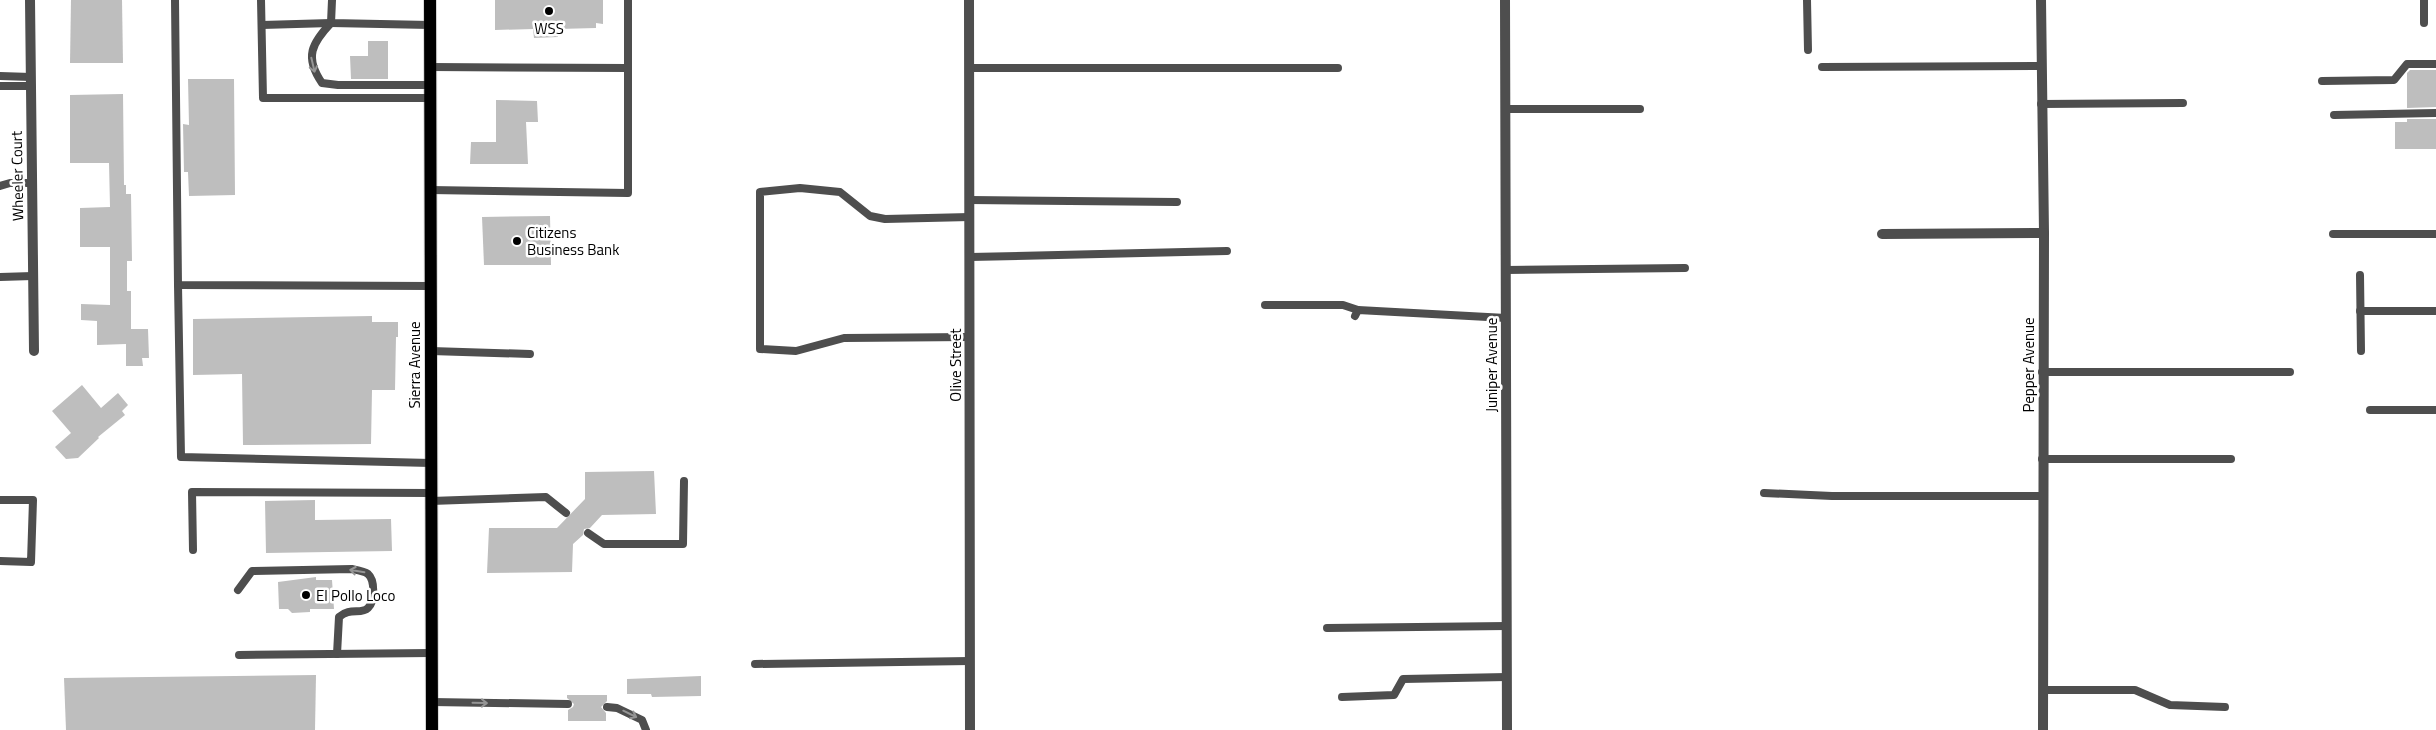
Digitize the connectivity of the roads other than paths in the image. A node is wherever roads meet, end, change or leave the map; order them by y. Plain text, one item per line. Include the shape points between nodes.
1 (30, 0) edge
2 (175, 0) edge
3 (261, 0) edge
4 (332, 0) edge
5 (430, 0) edge
6 (628, 0) edge
7 (969, 0) edge
8 (1505, 0) edge
9 (1807, 0) edge
10 (2041, 0) edge
11 (2424, 0) edge
12 (332, 23) junction
13 (2424, 23) dead end
14 (430, 25) junction
15 (262, 26) junction
16 (1808, 50) dead end
17 (2436, 64) edge
18 (2041, 66) junction
19 (430, 67) junction
20 (628, 68) junction
21 (969, 68) junction
22 (1338, 68) dead end
23 (1822, 68) dead end
24 (0, 76) edge
25 (31, 81) junction
26 (2322, 81) dead end
27 (430, 85) junction
28 (0, 86) edge
29 (430, 98) junction
30 (2183, 103) dead end
31 (2041, 104) junction
32 (1505, 109) junction
33 (1640, 109) dead end
34 (2436, 113) edge
35 (2334, 115) dead end
36 (32, 183) junction
37 (0, 186) edge
38 (430, 190) junction
39 (970, 200) junction
40 (1177, 202) dead end
41 (970, 217) junction
42 (2044, 233) junction
43 (1882, 234) dead end
44 (2333, 234) dead end
45 (2436, 234) edge
46 (1227, 251) dead end
47 (970, 257) junction
48 (1685, 268) dead end
49 (1506, 270) junction
50 (2360, 275) dead end
51 (34, 276) junction
52 (0, 277) edge
53 (178, 285) junction
54 (431, 286) junction
55 (1265, 305) dead end
56 (2360, 311) junction
57 (2436, 311) edge
58 (1506, 318) junction
59 (970, 337) junction
60 (431, 351) junction
61 (2361, 351) dead end
62 (34, 352) dead end
63 (530, 354) dead end
64 (2042, 372) junction
65 (2290, 372) dead end
66 (2370, 410) dead end
67 (2436, 410) edge
68 (2042, 459) junction
69 (2232, 459) dead end
70 (431, 463) junction
71 (684, 481) dead end
72 (1764, 493) dead end
73 (2043, 496) junction
74 (431, 497) junction
75 (0, 500) edge
76 (566, 513) dead end
77 (588, 533) dead end
78 (193, 550) dead end
79 (0, 562) edge
80 (238, 590) dead end
81 (1507, 626) junction
82 (1327, 628) dead end
83 (337, 654) junction
84 (431, 654) junction
85 (239, 655) dead end
86 (970, 661) junction
87 (755, 664) dead end
88 (1507, 676) junction
89 (2043, 690) junction
90 (1342, 697) dead end
91 (432, 702) junction
92 (568, 704) dead end
93 (607, 707) dead end
94 (2225, 707) dead end
95 (432, 730) edge
96 (646, 730) edge
97 (970, 730) edge
98 (1507, 730) edge
99 (2043, 730) edge

1 - 25 street, Wheeler Court
2 - 53 lane
3 - 15 lane
4 - 12 lane
5 - 14 main road, Sierra Avenue
6 - 20 lane
7 - 21 street, Olive Street
8 - 32 street, Juniper Avenue
9 - 16 lane
10 - 18 street, Pepper Avenue
11 - 13 lane
12 - 14 lane
12 - 15 lane
12 -> 27 lane via 316,39 311,55 314,72 322,82 338,85
14 - 19 main road, Sierra Avenue
15 - 29 lane via 263,98
17 - 26 lane via 2407,64 2394,80
18 - 23 lane
18 - 31 street, Pepper Avenue
19 - 20 lane
19 - 27 main road, Sierra Avenue
20 - 38 lane via 628,193
21 - 22 lane
21 - 39 street, Olive Street
24 - 25 lane
25 - 28 lane
25 - 36 street, Wheeler Court
27 - 29 main road, Sierra Avenue
29 - 38 main road, Sierra Avenue
30 - 31 lane
31 - 42 street, Pepper Avenue
32 - 33 lane
32 - 49 street, Juniper Avenue
34 - 35 lane
36 - 37 lane
36 - 51 street, Wheeler Court
38 - 54 main road, Sierra Avenue
39 - 40 lane
39 - 41 street, Olive Street
41 - 47 street, Olive Street
41 - 59 lane via 886,219 870,216 840,192 800,188 760,192 760,349 796,352 844,338
42 - 43 street
42 - 64 street, Pepper Avenue
44 - 45 lane
46 - 47 lane
47 - 59 street, Olive Street
48 - 49 lane
49 - 58 street, Juniper Avenue
50 - 56 lane
51 - 52 lane
51 - 62 street, Wheeler Court
53 - 54 lane
53 - 70 lane via 181,457
54 - 60 main road, Sierra Avenue
55 - 58 lane via 1343,305 1356,313
56 - 57 lane
56 - 61 lane
58 - 81 street, Juniper Avenue
59 - 86 street, Olive Street
60 - 63 lane
60 - 70 main road, Sierra Avenue
64 - 65 lane
64 - 68 street, Pepper Avenue
66 - 67 lane
68 - 69 lane
68 - 73 street, Pepper Avenue
70 - 74 main road, Sierra Avenue
71 - 77 lane via 683,544 604,544
72 - 73 lane
73 - 89 street, Pepper Avenue
74 - 76 lane via 546,496
74 - 78 lane via 192,492
74 - 84 main road, Sierra Avenue
75 - 79 lane via 33,500 32,562
83 -> 80 lane via 339,617 345,612 366,610 370,606 373,586 368,573 352,569 252,571
81 - 82 lane
81 - 88 street, Juniper Avenue
83 - 84 lane
83 - 85 lane
84 - 91 main road, Sierra Avenue
86 - 87 lane
86 - 97 street, Olive Street
88 - 90 lane via 1403,679 1394,695
88 - 98 street, Juniper Avenue
89 - 94 lane via 2135,690 2170,705
89 - 99 street, Pepper Avenue
91 -> 92 lane
91 - 95 main road, Sierra Avenue
93 -> 96 lane via 617,708 642,720

